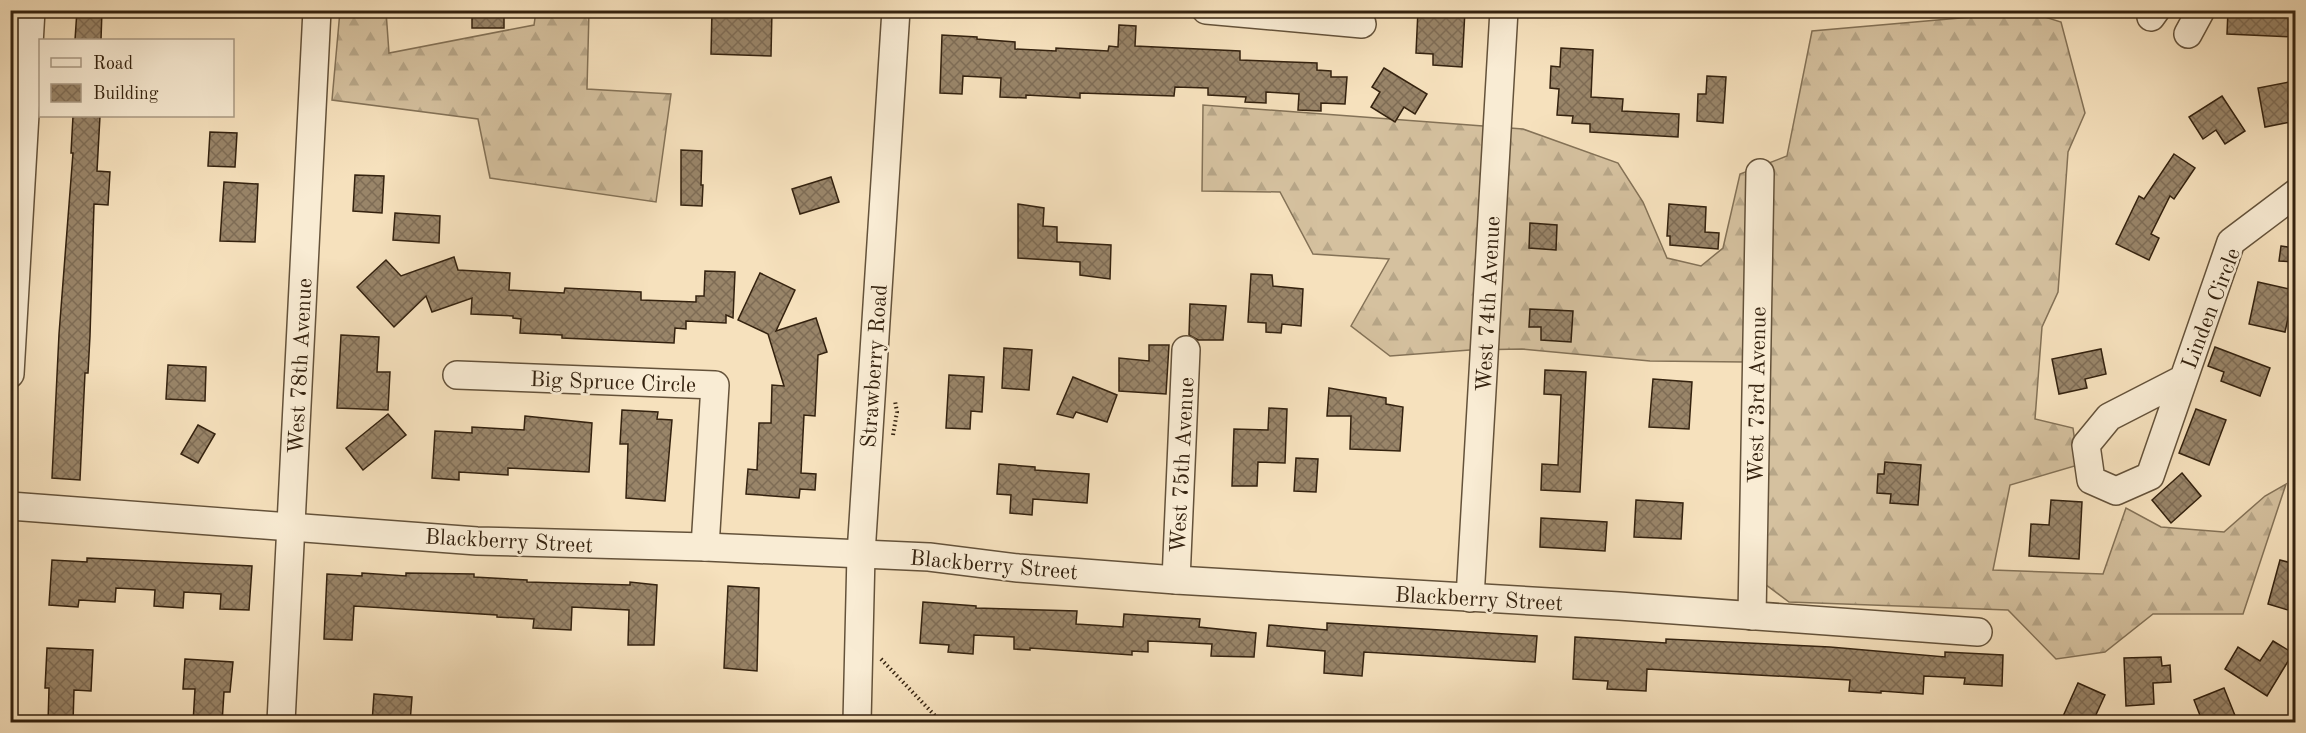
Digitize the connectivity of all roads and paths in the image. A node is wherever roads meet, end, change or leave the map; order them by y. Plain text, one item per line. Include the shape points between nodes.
1 (31, 10) edge
2 (317, 10) edge
3 (896, 10) edge
4 (1206, 10) edge
5 (1504, 10) edge
6 (2201, 10) edge
7 (1362, 24) dead end
8 (2188, 34) dead end
9 (1760, 173) dead end
10 (2295, 193) edge
11 (1186, 350) dead end
12 (10, 374) edge
13 (457, 375) dead end
14 (2183, 379) dead end
15 (10, 506) edge
16 (290, 526) junction
17 (705, 547) junction
18 (861, 554) junction
19 (1176, 580) junction
20 (1470, 598) junction
21 (1752, 616) junction
22 (1978, 632) dead end
23 (881, 659) dead end
24 (281, 723) edge
25 (857, 723) edge
26 (941, 723) edge

1 - 12 street
2 - 16 street, West 78th Avenue
3 - 18 street, Strawberry Road
4 - 7 street
5 - 20 street, West 74th Avenue
6 - 8 street
9 - 21 street, West 73rd Avenue
10 - 14 street, Linden Circle via 2231,242
11 - 19 street, West 75th Avenue
13 - 17 street, Big Spruce Circle via 715,385
15 - 16 street, Blackberry Street
16 - 17 street, Blackberry Street via 477,541
16 - 24 street, West 78th Avenue
17 - 18 street, Blackberry Street
18 - 19 street, Blackberry Street
18 - 25 street, Strawberry Road
19 - 20 street, Blackberry Street
20 - 21 street, Blackberry Street
21 - 22 street, Blackberry Street
23 - 26 path

